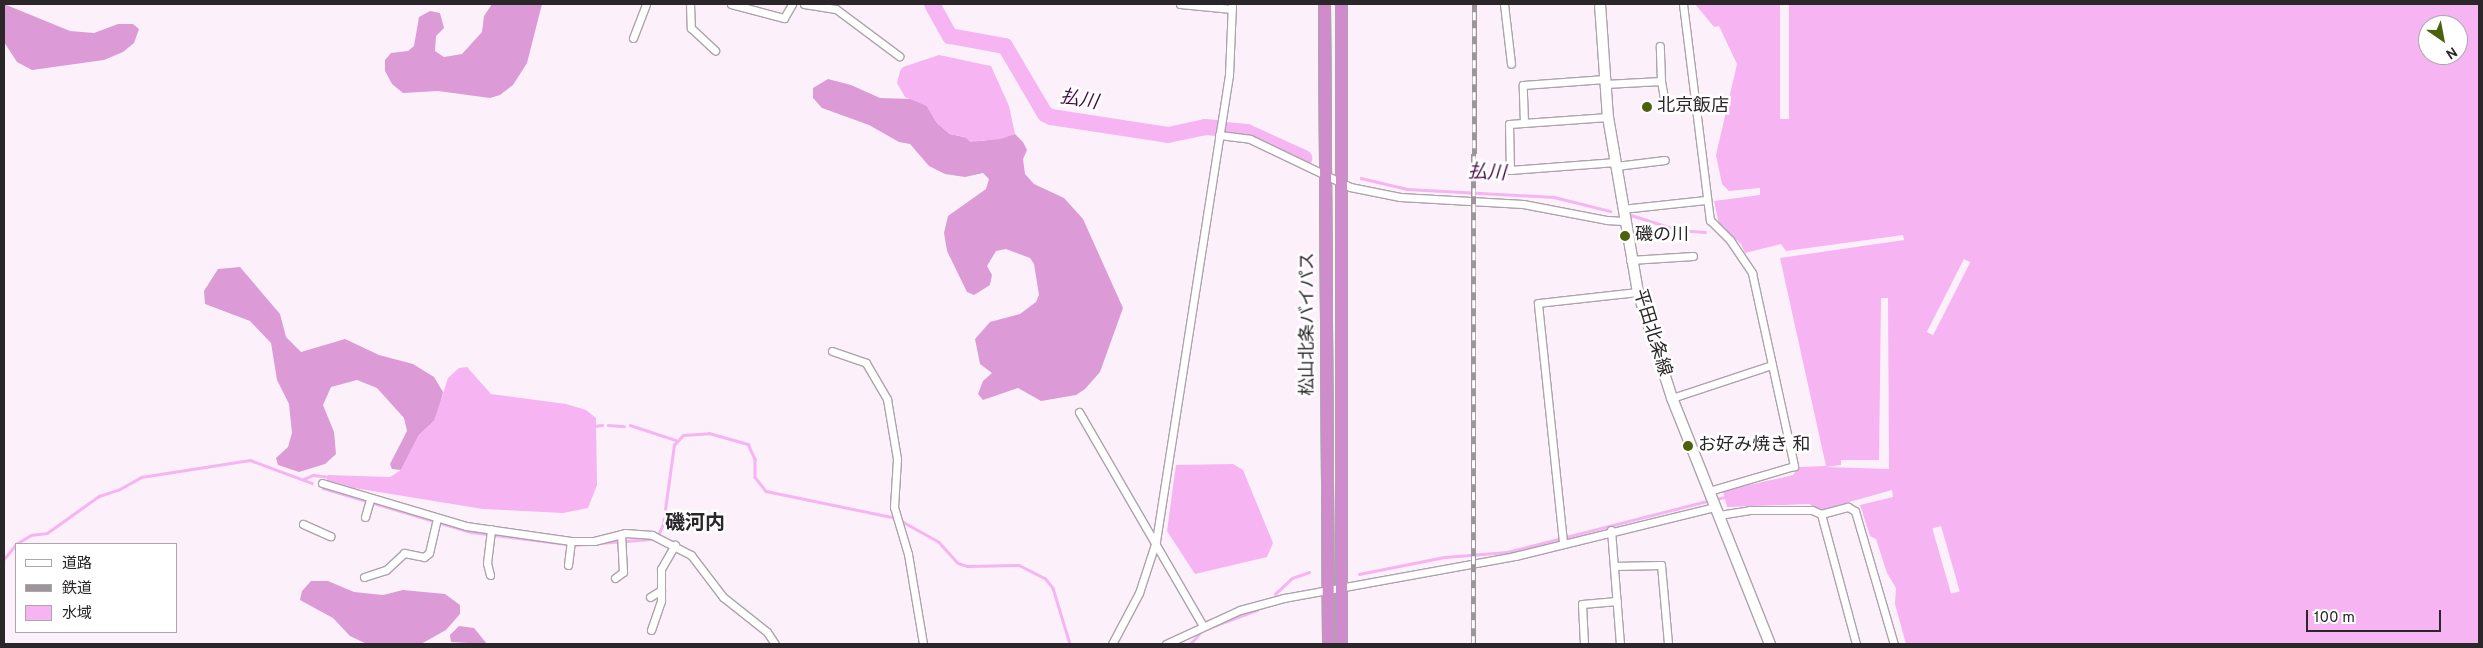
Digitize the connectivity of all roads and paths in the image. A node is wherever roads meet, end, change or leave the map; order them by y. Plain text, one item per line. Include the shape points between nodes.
1 (646, 4) edge
2 (690, 4) edge
3 (731, 4) edge
4 (792, 4) edge
5 (804, 4) edge
6 (1180, 4) edge
7 (1324, 4) edge
8 (1341, 4) edge
9 (1504, 4) edge
10 (1600, 4) edge
11 (1683, 4) edge
12 (836, 6) edge
13 (1232, 6) edge
14 (633, 38) dead end
15 (1660, 46) dead end
16 (715, 50) dead end
17 (899, 56) dead end
18 (1511, 64) dead end
19 (1605, 81) junction
20 (1661, 81) junction
21 (1678, 102) dead end
22 (1608, 117) junction
23 (1524, 123) junction
24 (1219, 134) junction
25 (1665, 160) dead end
26 (1616, 164) junction
27 (1327, 174) junction
28 (1339, 181) junction
29 (1706, 200) junction
30 (1622, 209) junction
31 (1623, 221) junction
32 (1692, 256) dead end
33 (1630, 260) junction
34 (1638, 292) junction
35 (832, 350) dead end
36 (1772, 365) junction
37 (1672, 398) junction
38 (1079, 412) dead end
39 (322, 484) dead end
40 (369, 502) junction
41 (1714, 503) junction
42 (1821, 514) junction
43 (365, 518) dead end
44 (436, 522) junction
45 (303, 524) dead end
46 (1611, 530) junction
47 (490, 533) junction
48 (330, 536) dead end
49 (621, 537) junction
50 (1563, 539) junction
51 (1156, 541) junction
52 (570, 544) junction
53 (675, 545) junction
54 (568, 565) dead end
55 (1614, 566) junction
56 (490, 575) dead end
57 (364, 577) dead end
58 (615, 578) dead end
59 (1340, 588) junction
60 (661, 590) junction
61 (1328, 591) junction
62 (650, 596) dead end
63 (1616, 601) junction
64 (1203, 626) junction
65 (651, 630) dead end
66 (775, 644) edge
67 (922, 644) edge
68 (1112, 644) edge
69 (1166, 644) edge
70 (1328, 644) edge
71 (1341, 644) edge
72 (1584, 644) edge
73 (1620, 644) edge
74 (1668, 644) edge
75 (1768, 644) edge
76 (1856, 644) edge
77 (1894, 644) edge

1 - 14 street
2 - 16 street via 691,28
3 - 4 street via 784,18
5 - 12 street
6 - 13 street
7 - 27 highway, 松山北条バイパス
8 - 28 highway, 松山北条バイパス
9 - 18 street
10 - 19 main road, 平田北条線
11 - 29 street
12 - 17 street
13 - 24 street via 1229,75
15 - 20 street
19 - 20 street
19 - 22 main road, 平田北条線
19 - 23 street via 1523,85
20 - 21 street via 1665,103
22 - 23 street
22 - 26 main road, 平田北条線
23 - 26 street via 1509,124 1510,170
24 - 27 street via 1250,140
24 - 51 street
25 - 26 street
26 - 30 main road, 平田北条線
27 - 28 street
27 - 61 highway, 松山北条バイパス
28 - 31 street via 1400,197 1523,204
28 - 59 highway, 松山北条バイパス
29 - 30 street
29 - 36 street via 1710,220 1730,240 1752,273
30 - 31 main road, 平田北条線
31 - 33 main road, 平田北条線
32 - 33 street
33 - 34 main road, 平田北条線
34 - 37 main road, 平田北条線
34 - 50 street via 1538,303
35 - 67 street via 866,363 887,399 896,459 893,493
36 - 37 street
36 - 41 street via 1794,466
37 - 41 main road, 平田北条線
38 - 51 street
39 - 40 street
40 - 43 street
40 - 44 street
41 - 42 street via 1750,510 1812,510
41 - 46 street
41 - 75 main road, 平田北条線
42 - 76 street
42 - 77 street via 1848,507 1855,511
44 - 47 street
44 - 57 street via 430,553 424,557 404,553 386,570
45 - 48 street
46 - 50 street
46 - 55 street
47 - 52 street
47 - 56 street via 487,563
49 - 52 street
49 - 53 street via 655,536
49 - 58 street via 623,572
50 - 59 street via 1491,561
51 - 64 street
51 - 68 street via 1139,594
52 - 54 street
53 - 60 street via 661,569
53 - 66 street via 691,555 723,597 767,632
55 - 63 street
55 - 74 street via 1661,565
59 - 61 street
59 - 71 highway, 松山北条バイパス
60 - 62 street
60 - 65 street via 661,601
61 - 64 street via 1240,610
61 - 70 highway, 松山北条バイパス
63 - 72 street via 1582,604
63 - 73 street
64 - 69 street

